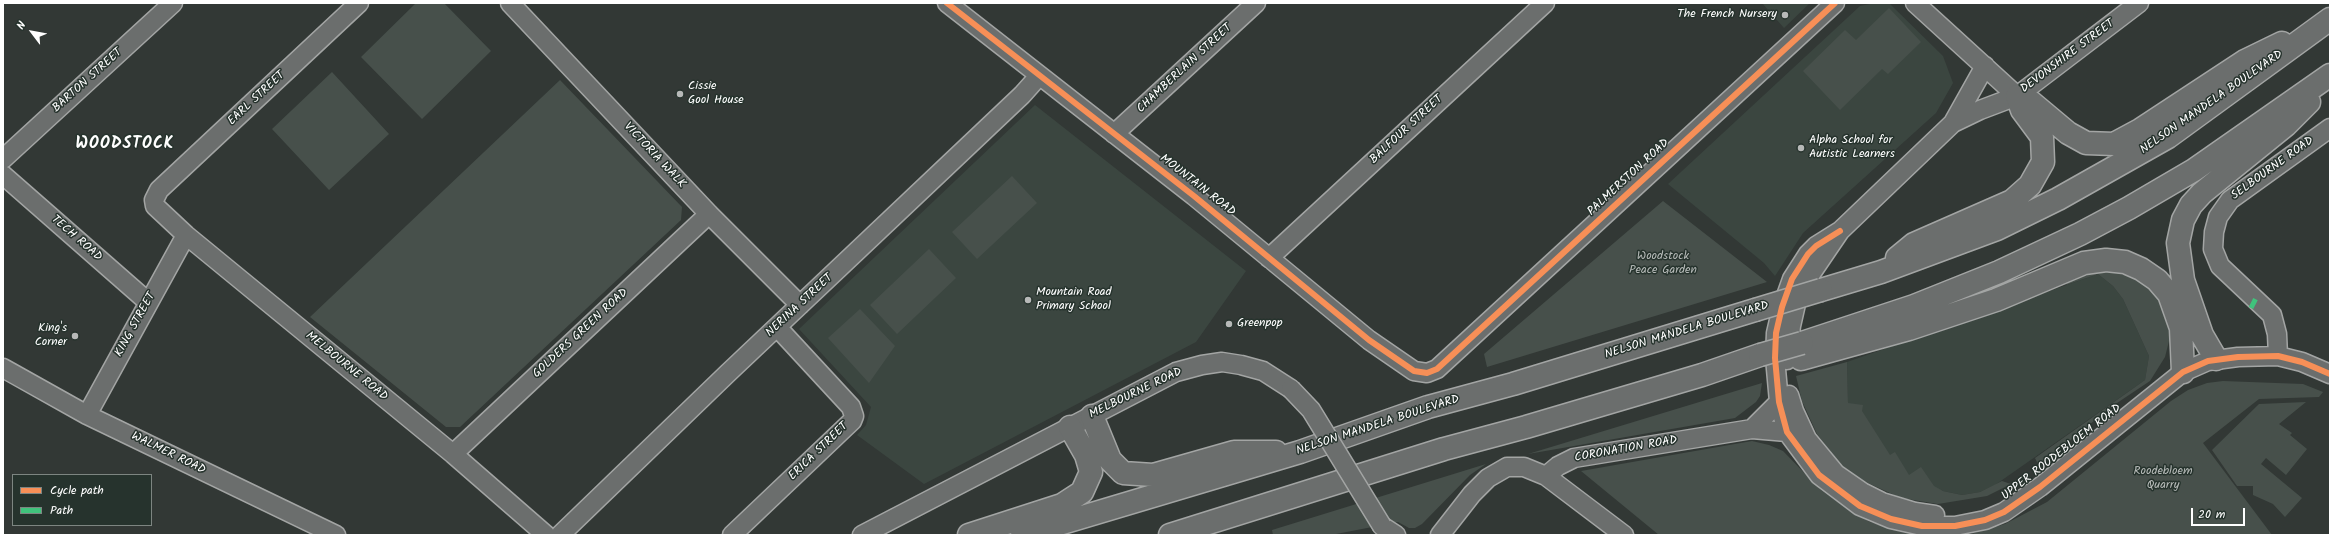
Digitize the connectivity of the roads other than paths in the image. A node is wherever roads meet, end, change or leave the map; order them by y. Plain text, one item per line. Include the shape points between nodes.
1 (359, 3) edge
2 (510, 3) edge
3 (1256, 3) edge
4 (1545, 3) edge
5 (1835, 3) edge
6 (1915, 3) edge
7 (2139, 3) edge
8 (164, 6) edge
9 (957, 6) edge
10 (2330, 19) edge
11 (1985, 66) junction
12 (2330, 75) edge
13 (1039, 76) junction
14 (2330, 82) edge
15 (2017, 96) junction
16 (1953, 123) junction
17 (2330, 128) edge
18 (1114, 134) junction
19 (3, 159) edge
20 (3, 175) edge
21 (156, 195) joint
22 (709, 214) junction
23 (1840, 231) junction
24 (186, 235) junction
25 (1269, 258) junction
26 (1881, 272) junction
27 (148, 302) junction
28 (800, 305) junction
29 (778, 327) junction
30 (1801, 351) junction
31 (2278, 356) junction
32 (2216, 359) junction
33 (3, 368) edge
34 (1437, 369) joint
35 (2328, 370) edge
36 (2183, 372) junction
37 (1779, 402) junction
38 (87, 415) junction
39 (1092, 416) junction
40 (1070, 427) junction
41 (1752, 429) junction
42 (1787, 432) junction
43 (1300, 452) junction
44 (453, 454) junction
45 (1546, 476) junction
46 (2020, 500) junction
47 (1388, 532) edge
48 (336, 535) edge
49 (546, 535) edge
50 (560, 535) edge
51 (732, 535) edge
52 (862, 535) edge
53 (969, 535) edge
54 (1022, 535) edge
55 (1170, 535) edge
56 (1440, 535) edge
57 (1624, 535) edge

1 - 21 street, EARL STREET
2 - 22 street, VICTORIA WALK
3 - 18 street, CHAMBERLAIN STREET
4 - 25 street, BALFOUR STREET
5 - 34 street, PALMERSTON ROAD
6 - 11 street
7 - 15 street, DEVONSHIRE STREET
8 - 19 street, BARTON STREET
9 - 13 street, MOUNTAIN ROAD
10 - 15 highway via 2245,61 2140,130 2114,144 2086,143 2068,133 2031,102
10 - 26 highway, NELSON MANDELA BOULEVARD via 2168,137 2108,173 1997,229
11 - 15 street
11 - 16 street, UPPER ROODEBLOEM ROAD
12 - 30 highway via 2194,170 2080,234 1999,272
13 - 18 street, MOUNTAIN ROAD
13 - 28 street, NERINA STREET via 1017,100
14 - 32 highway via 2286,125 2202,193 2191,205 2183,220 2178,243 2183,280 2202,335
15 - 16 street, UPPER ROODEBLOEM ROAD
15 - 26 highway via 2022,110 2042,137 2043,162 2030,185 2012,200 1914,244
16 - 23 street, UPPER ROODEBLOEM ROAD
17 - 31 street, SELBOURNE ROAD via 2230,200 2218,217 2214,232 2213,249 2220,266 2272,315 2277,334
18 - 25 street, MOUNTAIN ROAD
20 - 27 street, TECH ROAD
21 - 24 street, MELBOURNE ROAD via 155,206 159,212
22 - 28 street, VICTORIA WALK
22 - 44 street, GOLDERS GREEN ROAD
23 - 37 street, UPPER ROODEBLOEM ROAD via 1808,254 1792,279 1776,333 1775,358
23 - 46 street, UPPER ROODEBLOEM ROAD via 1806,281 1796,304 1791,326 1786,372 1790,398 1807,439 1825,462 1847,483 1896,507 1947,516 2001,502
24 - 27 street, KING STREET
24 - 44 street, MELBOURNE ROAD
25 - 34 street, MOUNTAIN ROAD via 1369,340 1414,371 1427,373
26 - 43 highway, NELSON MANDELA BOULEVARD, bridge via 1513,384 1428,407
27 - 38 street, KING STREET
28 - 29 street, NERINA STREET
29 - 50 street, NERINA STREET
29 - 51 street, ERICA STREET via 851,407 854,416
30 - 36 highway via 1909,329 1996,300 2084,263 2106,260 2125,262 2141,269 2157,280 2169,294 2181,328
30 - 55 highway via 1702,375 1444,449
31 - 32 street, UPPER ROODEBLOEM ROAD
31 - 35 street, UPPER ROODEBLOEM ROAD
32 - 36 street, UPPER ROODEBLOEM ROAD
33 - 38 street, WALMER ROAD
36 - 46 street, UPPER ROODEBLOEM ROAD via 2040,487
37 - 41 street
37 - 42 street, UPPER ROODEBLOEM ROAD
38 - 48 street, WALMER ROAD
39 - 40 street, MELBOURNE ROAD
39 - 43 highway via 1110,460 1123,473 1153,475 1234,452
39 - 47 street, MELBOURNE ROAD, bridge via 1176,372 1202,365 1222,362 1262,371 1291,389 1310,410
40 - 52 street, MELBOURNE ROAD
40 - 53 highway via 1086,455 1091,472 1082,492 1062,505
41 - 42 street, CORONATION ROAD
41 - 45 street, CORONATION ROAD via 1574,458
42 - 46 street, UPPER ROODEBLOEM ROAD via 1819,474 1832,486 1860,506 1891,519 1922,526 1955,526 1985,520 2004,512
43 - 54 highway, NELSON MANDELA BOULEVARD
44 - 49 street, MELBOURNE ROAD
45 - 56 street via 1524,467 1507,467 1498,471 1472,494
45 - 57 street

